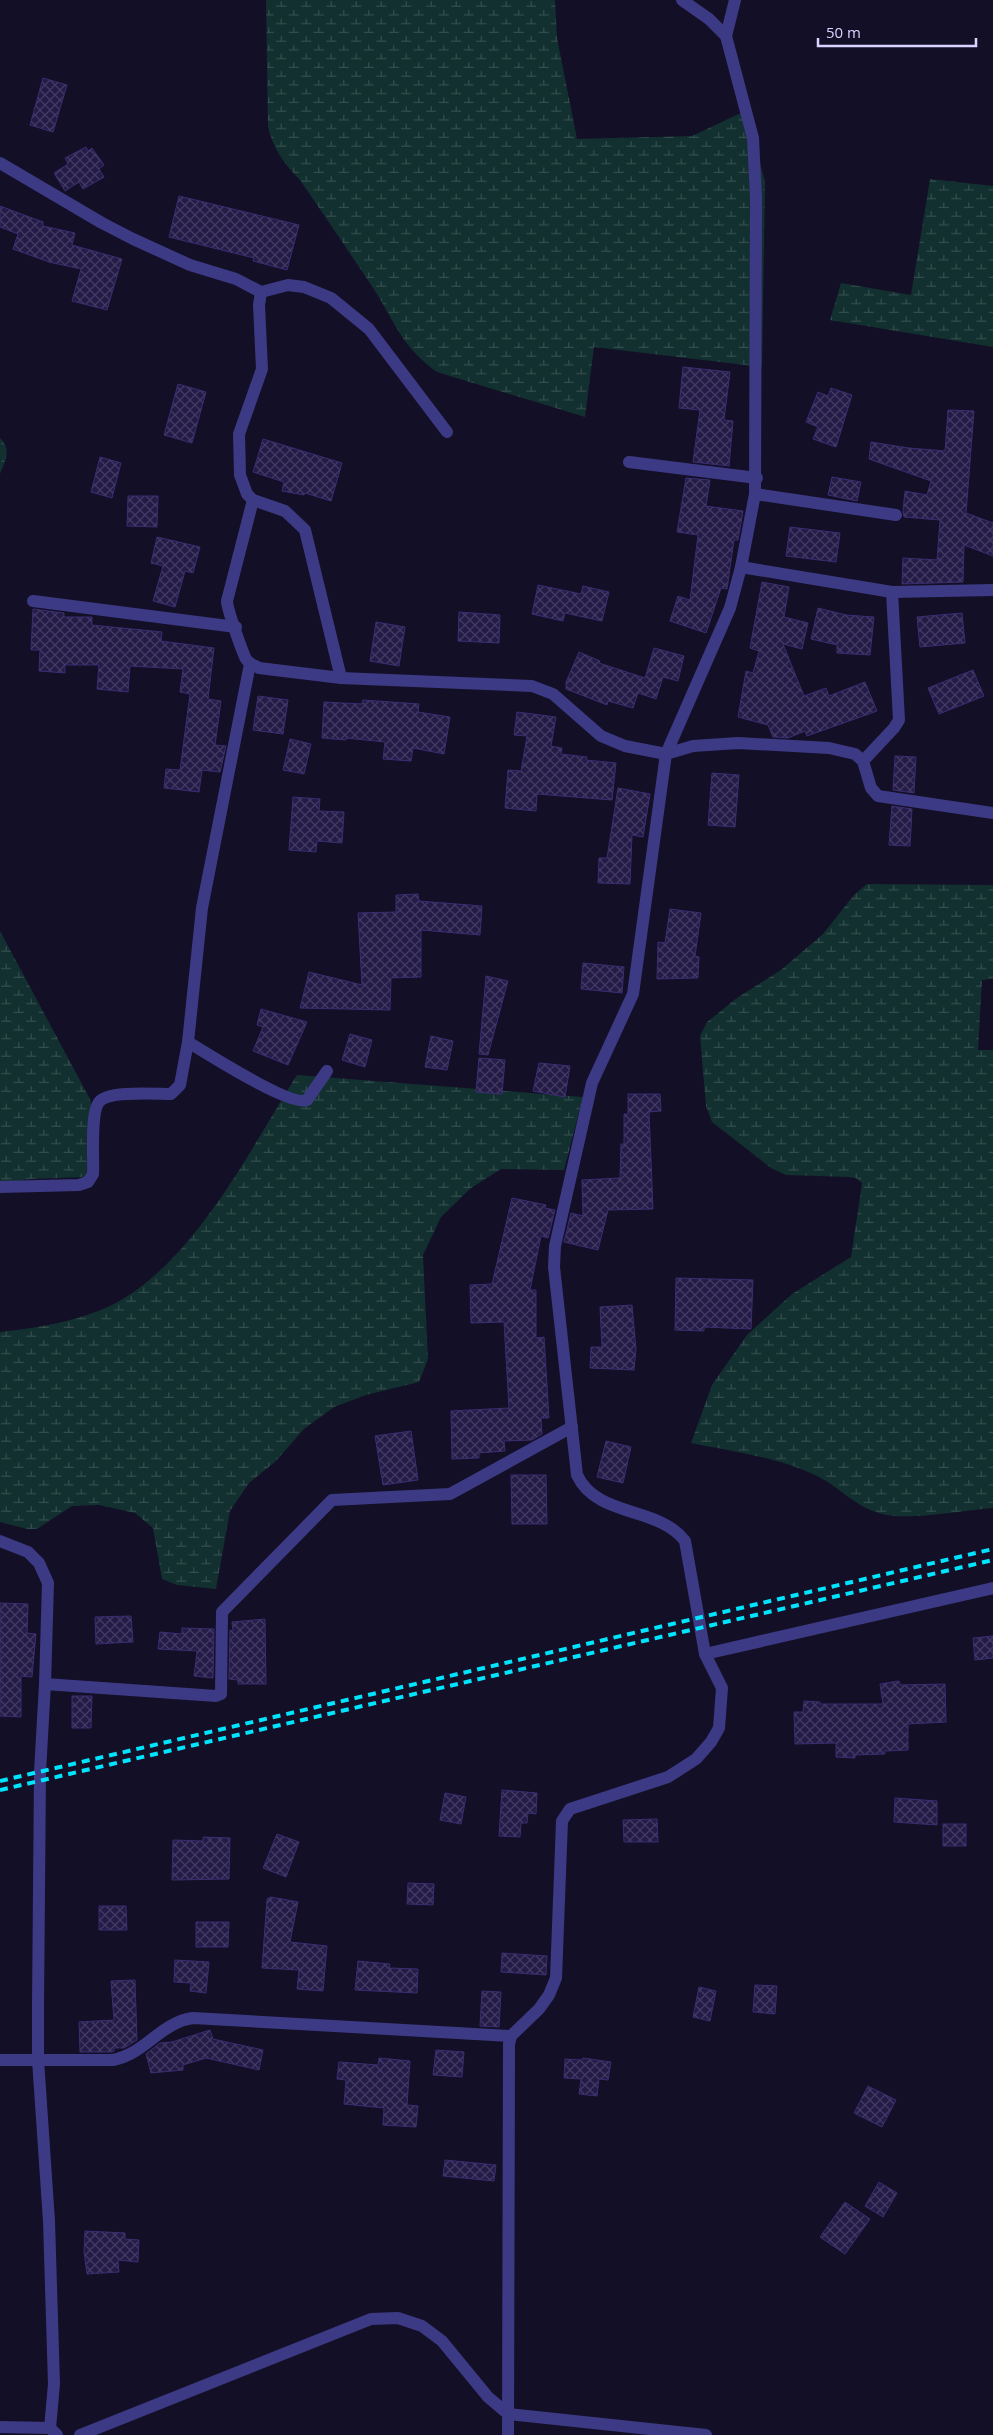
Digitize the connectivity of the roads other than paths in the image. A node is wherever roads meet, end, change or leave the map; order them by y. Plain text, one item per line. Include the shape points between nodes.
1 (682, 0) edge
2 (734, 0) edge
3 (726, 36) junction
4 (0, 163) edge
5 (261, 292) junction
6 (446, 432) dead end
7 (629, 462) dead end
8 (757, 478) junction
9 (755, 494) junction
10 (253, 500) junction
11 (896, 516) dead end
12 (742, 567) junction
13 (993, 590) edge
14 (892, 592) junction
15 (33, 601) dead end
16 (236, 627) junction
17 (250, 664) junction
18 (341, 678) junction
19 (666, 754) junction
20 (863, 761) junction
21 (993, 813) edge
22 (188, 1042) junction
23 (327, 1071) dead end
24 (0, 1187) edge
25 (572, 1427) junction
26 (0, 1541) edge
27 (993, 1588) edge
28 (704, 1654) junction
29 (46, 1684) junction
30 (511, 2036) junction
31 (0, 2060) edge
32 (38, 2060) junction
33 (508, 2414) junction
34 (0, 2427) edge
35 (54, 2431) edge
36 (80, 2435) edge
37 (508, 2435) edge
38 (706, 2435) edge

1 - 3 street
2 - 3 street
3 - 8 street via 753,138
4 - 5 street via 125,235 190,265 236,279
5 - 6 street via 288,285 304,287 330,298 369,329
5 - 10 street via 262,369 239,434 240,475 247,494
7 - 8 street
8 - 9 street
9 - 11 street
9 - 12 street
10 - 16 street via 227,601 227,610
10 - 18 street via 285,510 305,530
12 - 14 street
12 - 19 street via 730,608
13 - 14 street
14 - 20 street via 899,720
15 - 16 street
16 - 17 street
17 - 18 street via 259,668
17 - 22 street via 202,908
18 - 19 street via 532,686 553,694 601,736 625,746
19 - 20 street via 693,746 738,743 829,748 854,754
19 - 25 street via 632,994 592,1084 555,1246 554,1267
20 - 21 street via 871,788 878,796
22 - 23 street via 257,1083 298,1102 307,1100
22 - 24 street via 180,1086 171,1094 111,1095 100,1101 95,1111 93,1174 88,1182 79,1186
25 - 28 street via 577,1476 594,1498 679,1532 686,1541
25 - 29 street via 450,1494 332,1500 222,1612 221,1694
26 - 29 street via 28,1552 44,1572 48,1596
27 - 28 street
28 - 30 street via 722,1688 719,1728 711,1742 696,1759 668,1777 570,1809 562,1821 556,1978 544,2002
29 - 32 street via 40,1772
30 - 32 street via 193,2018 173,2024 125,2058
30 - 33 street
31 - 32 street
32 - 35 street via 49,2221
33 - 36 street via 488,2397 442,2341 422,2326 398,2318 371,2319
33 - 37 street
33 - 38 street
34 - 35 street

